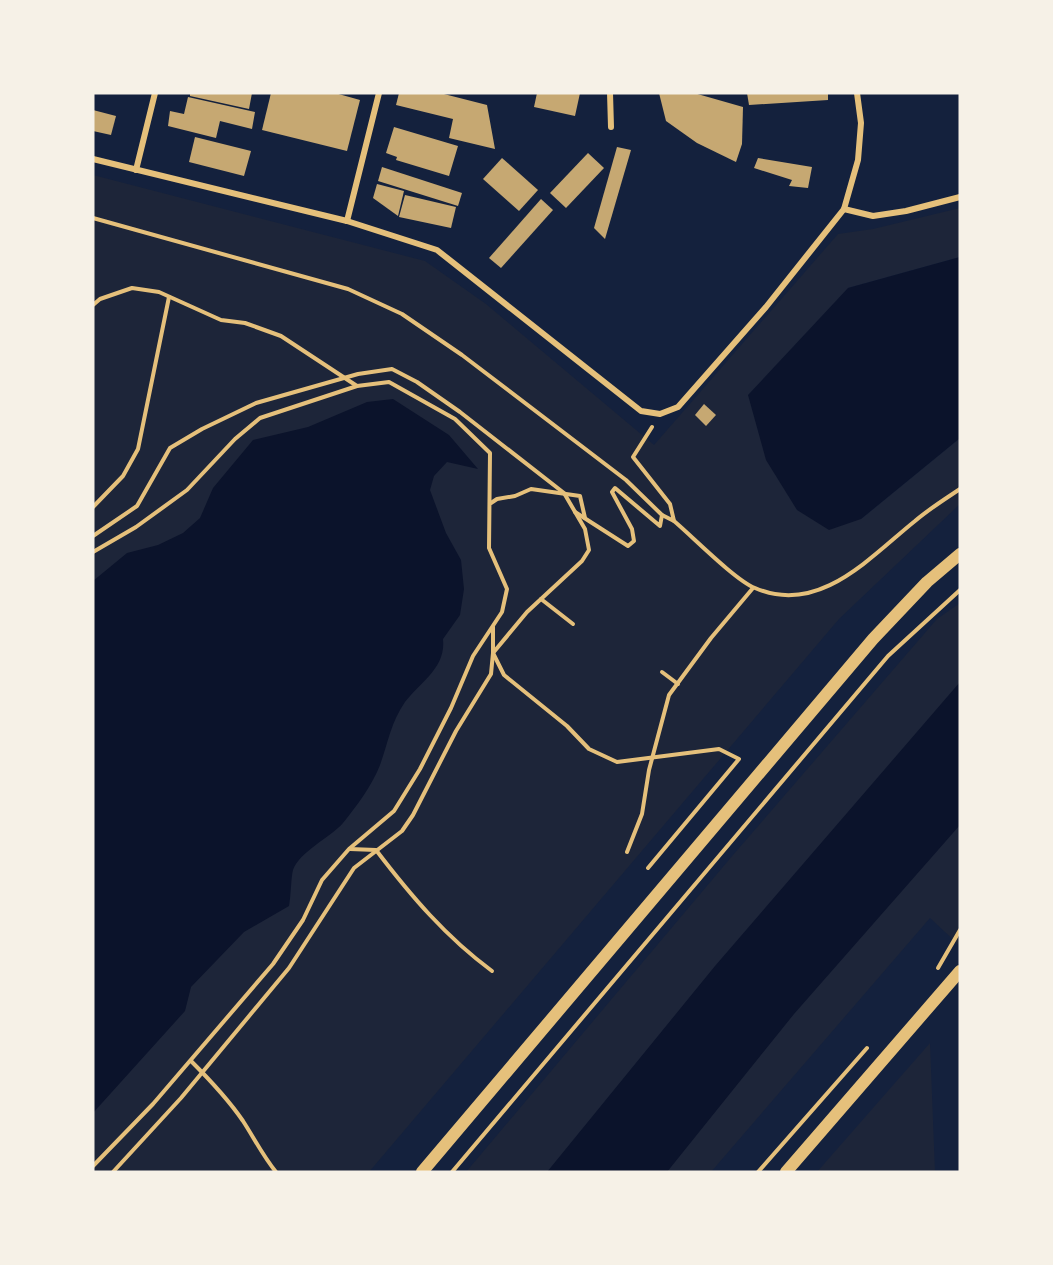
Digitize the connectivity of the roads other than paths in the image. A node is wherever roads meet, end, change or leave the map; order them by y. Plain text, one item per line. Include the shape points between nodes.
1 (155, 93) edge
2 (379, 93) edge
3 (610, 93) edge
4 (857, 93) edge
5 (610, 128) dead end
6 (93, 159) edge
7 (136, 171) junction
8 (960, 197) edge
9 (844, 209) junction
10 (347, 221) junction
11 (960, 554) edge
12 (960, 971) edge
13 (423, 1172) edge
14 (786, 1172) edge

1 - 7 street
2 - 10 street
3 - 5 street
4 - 9 street via 861,123 858,160
6 - 7 street
7 - 10 street
8 - 9 street via 873,216
9 - 10 street via 766,307 678,407 660,414 641,411 438,250
11 - 13 main road via 927,582 873,639
12 - 14 main road

